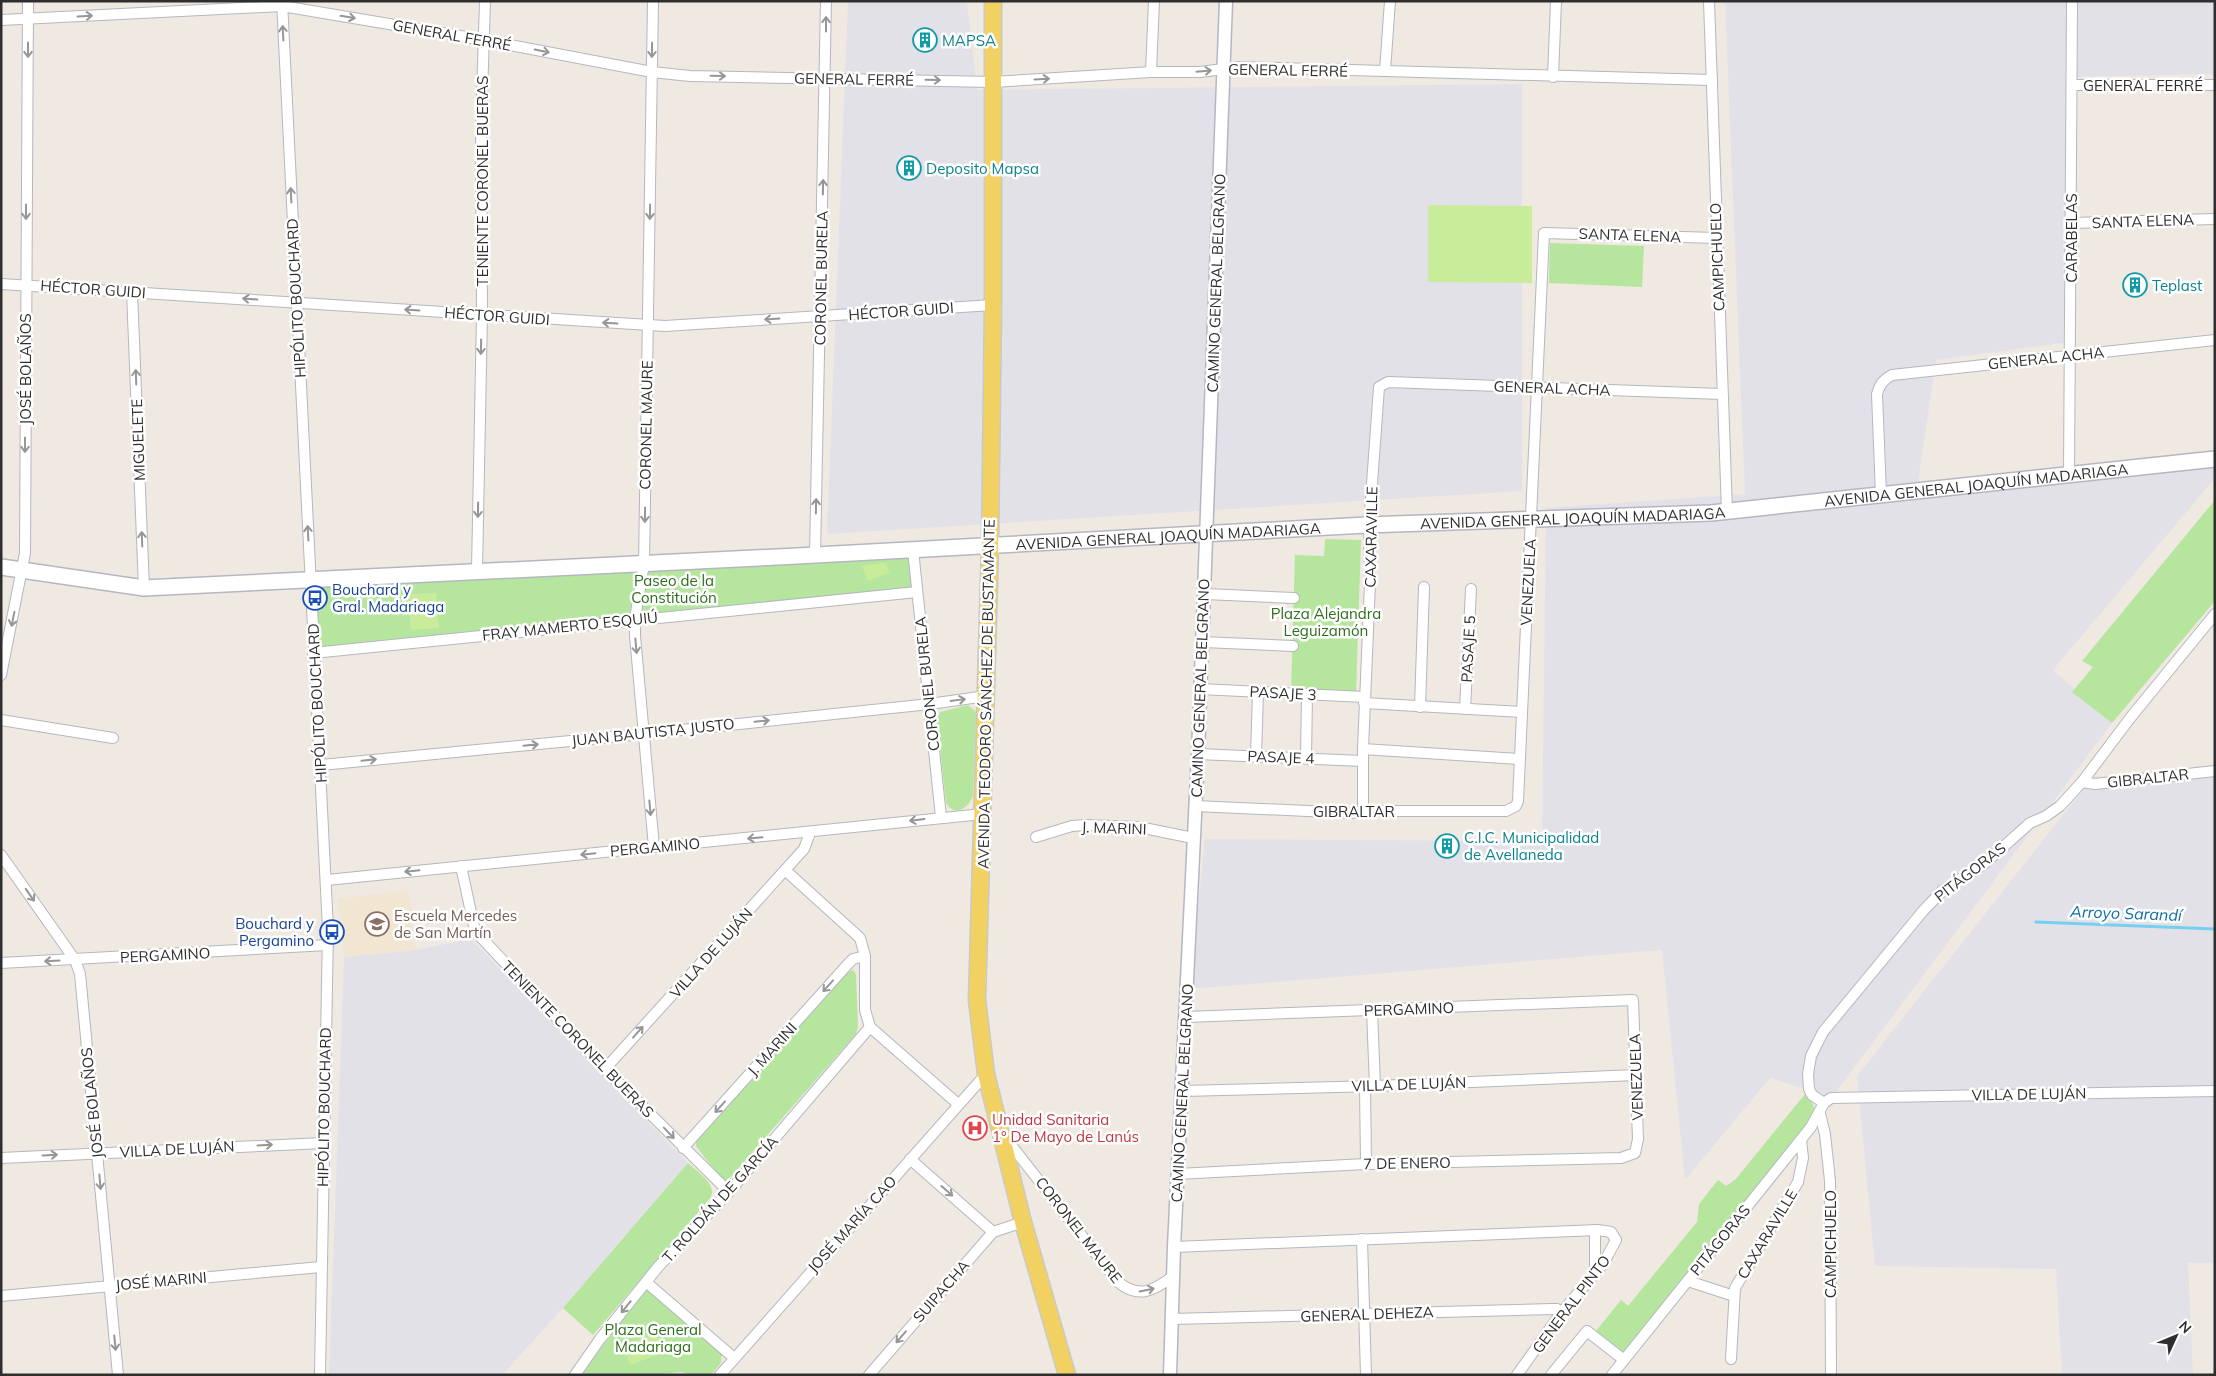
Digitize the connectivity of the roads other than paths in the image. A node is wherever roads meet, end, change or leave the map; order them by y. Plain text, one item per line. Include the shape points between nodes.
1 (28, 1) edge
2 (485, 1) edge
3 (654, 1) edge
4 (826, 1) edge
5 (993, 1) edge
6 (1154, 1) edge
7 (1226, 1) edge
8 (1390, 1) edge
9 (1556, 1) edge
10 (1708, 1) edge
11 (2072, 1) edge
12 (282, 4) edge
13 (28, 19) junction
14 (1, 20) edge
15 (484, 40) junction
16 (1224, 69) junction
17 (1385, 71) junction
18 (652, 72) junction
19 (1151, 72) junction
20 (1553, 76) junction
21 (825, 78) junction
22 (1712, 80) junction
23 (993, 82) junction
24 (2072, 85) junction
25 (2215, 85) edge
26 (2215, 218) edge
27 (2071, 223) junction
28 (1544, 233) joint
29 (1716, 238) junction
30 (1, 284) edge
31 (26, 285) junction
32 (132, 292) junction
33 (296, 302) junction
34 (993, 305) junction
35 (482, 315) junction
36 (820, 316) junction
37 (648, 325) junction
38 (2215, 340) edge
39 (2070, 355) junction
40 (1382, 384) joint
41 (1536, 388) junction
42 (1722, 394) junction
43 (2215, 459) edge
44 (2068, 475) junction
45 (1881, 496) junction
46 (1728, 512) junction
47 (1531, 519) junction
48 (1369, 524) junction
49 (1207, 532) junction
50 (990, 546) junction
51 (913, 550) junction
52 (816, 555) junction
53 (644, 563) junction
54 (1, 567) edge
55 (477, 570) junction
56 (22, 571) junction
57 (310, 581) junction
58 (1424, 587) dead end
59 (144, 588) junction
60 (1471, 589) dead end
61 (917, 592) junction
62 (1205, 594) junction
63 (1294, 598) dead end
64 (2215, 614) edge
65 (635, 619) junction
66 (1203, 642) junction
67 (1293, 646) dead end
68 (313, 652) junction
69 (1, 675) edge
70 (1200, 689) junction
71 (1258, 692) junction
72 (1307, 694) junction
73 (986, 696) junction
74 (1364, 700) junction
75 (930, 704) junction
76 (1420, 707) junction
77 (1465, 709) junction
78 (1522, 712) junction
79 (1, 720) edge
80 (643, 734) junction
81 (113, 738) dead end
82 (1363, 749) junction
83 (1198, 754) junction
84 (1256, 756) junction
85 (1306, 758) junction
86 (1519, 759) junction
87 (1363, 760) junction
88 (321, 765) junction
89 (2215, 771) edge
90 (2082, 782) junction
91 (1196, 806) junction
92 (1512, 809) joint
93 (1363, 812) junction
94 (983, 814) junction
95 (941, 817) junction
96 (810, 833) junction
97 (1036, 837) dead end
98 (1193, 838) junction
99 (654, 848) junction
100 (1, 855) edge
101 (460, 866) junction
102 (785, 870) junction
103 (327, 880) junction
104 (328, 945) junction
105 (865, 956) junction
106 (75, 960) junction
107 (1, 963) edge
108 (1633, 1000) joint
109 (1372, 1010) junction
110 (1186, 1017) junction
111 (870, 1028) junction
112 (605, 1068) junction
113 (986, 1074) junction
114 (1636, 1075) junction
115 (1370, 1086) junction
116 (1183, 1091) junction
117 (2215, 1091) edge
118 (958, 1104) junction
119 (1822, 1108) junction
120 (1000, 1132) junction
121 (1801, 1140) junction
122 (323, 1143) junction
123 (683, 1148) junction
124 (97, 1153) junction
125 (1635, 1153) joint
126 (1, 1158) edge
127 (910, 1159) junction
128 (1366, 1164) junction
129 (1178, 1174) junction
130 (729, 1192) junction
131 (1023, 1222) junction
132 (1595, 1230) junction
133 (993, 1232) junction
134 (1362, 1239) junction
135 (1174, 1247) junction
136 (321, 1267) junction
137 (1595, 1274) junction
138 (1172, 1276) junction
139 (1688, 1281) junction
140 (646, 1282) junction
141 (109, 1285) junction
142 (1, 1296) edge
143 (1734, 1296) junction
144 (1561, 1314) junction
145 (1365, 1315) junction
146 (1172, 1319) junction
147 (733, 1357) junction
148 (1732, 1359) dead end
149 (1624, 1360) junction
150 (118, 1375) edge
151 (320, 1375) edge
152 (575, 1375) edge
153 (720, 1375) edge
154 (869, 1375) edge
155 (1067, 1375) edge
156 (1170, 1375) edge
157 (1366, 1375) edge
158 (1517, 1375) edge
159 (1551, 1375) edge
160 (1612, 1375) edge
161 (1831, 1375) edge

1 - 13 street, JOSÉ BOLAÑOS
2 - 15 street, TENIENTE CORONEL BUERAS
3 -> 18 street, CORONEL MAURE
21 -> 4 street, CORONEL BURELA
5 - 23 main road, AVENIDA TEODORO SÁNCHEZ DE BUSTAMANTE
6 - 19 street
7 - 16 street, CAMINO GENERAL BELGRANO
8 - 17 street
9 - 20 street
10 - 22 street, CAMPICHUELO
11 - 24 street, CARABELAS
13 -> 12 street, GENERAL FERRÉ
12 -> 15 street, GENERAL FERRÉ
33 -> 12 street, HIPÓLITO BOUCHARD
13 - 14 street, GENERAL FERRÉ
13 -> 31 street, JOSÉ BOLAÑOS
15 -> 18 street, GENERAL FERRÉ
15 - 35 street, TENIENTE CORONEL BUERAS
16 - 17 street, GENERAL FERRÉ
19 -> 16 street, GENERAL FERRÉ
16 - 49 street, CAMINO GENERAL BELGRANO
17 - 20 street, GENERAL FERRÉ
18 -> 21 street, GENERAL FERRÉ via 690,76
18 -> 37 street, CORONEL MAURE
23 -> 19 street, GENERAL FERRÉ
20 - 22 street, GENERAL FERRÉ
21 -> 23 street, GENERAL FERRÉ
36 -> 21 street, CORONEL BURELA
22 - 29 street, CAMPICHUELO
23 - 34 main road, AVENIDA TEODORO SÁNCHEZ DE BUSTAMANTE
24 - 25 street, GENERAL FERRÉ
24 - 27 street, CARABELAS
26 - 27 street, SANTA ELENA
27 - 39 street, CARABELAS
28 - 29 street, SANTA ELENA
28 - 41 street, VENEZUELA
29 - 42 street, CAMPICHUELO
30 - 31 street, HÉCTOR GUIDI
31 - 32 street, HÉCTOR GUIDI
31 -> 56 street, JOSÉ BOLAÑOS via 25,553
33 -> 32 street, HÉCTOR GUIDI
59 -> 32 street, MIGUELETE
35 -> 33 street, HÉCTOR GUIDI
57 -> 33 street, HIPÓLITO BOUCHARD
34 - 36 street, HÉCTOR GUIDI
34 - 50 main road, AVENIDA TEODORO SÁNCHEZ DE BUSTAMANTE
37 -> 35 street, HÉCTOR GUIDI
35 -> 55 street, TENIENTE CORONEL BUERAS
36 -> 37 street, HÉCTOR GUIDI
52 -> 36 street, CORONEL BURELA
37 -> 53 street, CORONEL MAURE
38 - 39 street, GENERAL ACHA
39 - 44 street, CARABELAS
39 - 45 street, GENERAL ACHA via 1892,375 1880,384 1877,394
40 - 41 street, GENERAL ACHA
40 - 48 street, CAXARAVILLE via 1378,395
41 - 42 street, GENERAL ACHA
41 - 47 street, VENEZUELA
42 - 46 street, CAMPICHUELO
43 - 44 main road, AVENIDA GENERAL JOAQUÍN MADARIAGA
44 - 45 main road, AVENIDA GENERAL JOAQUÍN MADARIAGA
45 - 46 main road, AVENIDA GENERAL JOAQUÍN MADARIAGA
46 - 47 main road, AVENIDA GENERAL JOAQUÍN MADARIAGA
47 - 48 main road, AVENIDA GENERAL JOAQUÍN MADARIAGA
47 - 78 street, VENEZUELA
48 - 49 main road, AVENIDA GENERAL JOAQUÍN MADARIAGA
48 - 74 street, CAXARAVILLE via 1370,583
49 - 50 main road, AVENIDA GENERAL JOAQUÍN MADARIAGA
49 - 62 street, CAMINO GENERAL BELGRANO
50 - 51 main road, AVENIDA GENERAL JOAQUÍN MADARIAGA
50 - 73 main road, AVENIDA TEODORO SÁNCHEZ DE BUSTAMANTE
51 - 52 main road, AVENIDA GENERAL JOAQUÍN MADARIAGA
51 - 61 street, CORONEL BURELA
52 - 53 main road, AVENIDA GENERAL JOAQUÍN MADARIAGA
53 - 55 main road, AVENIDA GENERAL JOAQUÍN MADARIAGA
53 - 65 street, CORONEL MAURE
54 - 56 main road, AVENIDA GENERAL JOAQUÍN MADARIAGA
55 - 57 main road, AVENIDA GENERAL JOAQUÍN MADARIAGA
56 - 59 main road, AVENIDA GENERAL JOAQUÍN MADARIAGA
56 -> 69 street, JOSÉ BOLAÑOS
57 - 59 main road, AVENIDA GENERAL JOAQUÍN MADARIAGA
57 - 68 street, HIPÓLITO BOUCHARD
58 - 76 street
60 - 77 street, PASAJE 5
61 - 65 street, FRAY MAMERTO ESQUIÚ
61 - 75 street, CORONEL BURELA
62 - 63 street
62 - 66 street, CAMINO GENERAL BELGRANO
64 - 90 street, PITÁGORAS
65 - 68 street, FRAY MAMERTO ESQUIÚ
65 -> 80 street, CORONEL MAURE
66 - 67 street
66 - 70 street, CAMINO GENERAL BELGRANO
68 - 88 street, HIPÓLITO BOUCHARD
70 - 71 street, PASAJE 3
70 - 83 street, CAMINO GENERAL BELGRANO
71 - 72 street, PASAJE 3
71 - 84 street
72 - 74 street, PASAJE 3
72 - 85 street
75 -> 73 street, JUAN BAUTISTA JUSTO
73 - 94 main road, AVENIDA TEODORO SÁNCHEZ DE BUSTAMANTE
74 - 76 street, PASAJE 3
74 - 82 street, CAXARAVILLE
80 -> 75 street, JUAN BAUTISTA JUSTO
75 - 95 street, CORONEL BURELA
76 - 77 street, PASAJE 3
77 - 78 street, PASAJE 3
78 - 86 street, VENEZUELA
79 - 81 street
88 -> 80 street, JUAN BAUTISTA JUSTO
80 -> 99 street, CORONEL MAURE
82 - 86 street
82 - 87 street, CAXARAVILLE
83 - 84 street, PASAJE 4
83 - 91 street, CAMINO GENERAL BELGRANO
84 - 85 street, PASAJE 4
85 - 87 street, PASAJE 4
86 - 92 street, VENEZUELA via 1518,800
87 - 93 street, CAXARAVILLE
88 - 103 street, HIPÓLITO BOUCHARD
89 - 90 street, GIBRALTAR via 2095,784
90 - 119 street, PITÁGORAS via 2053,812 2030,823 1984,864 1943,890 1823,1032 1811,1056 1808,1074 1809,1089
91 - 93 street, GIBRALTAR
91 - 98 street, CAMINO GENERAL BELGRANO
92 - 93 street, GIBRALTAR
94 - 95 street, PERGAMINO
94 - 113 main road, AVENIDA TEODORO SÁNCHEZ DE BUSTAMANTE via 978,1000
95 -> 96 street, PERGAMINO
96 -> 99 street, PERGAMINO
96 - 102 street, VILLA DE LUJÁN via 804,849
97 - 98 street, J. MARINI via 1086,825 1139,827
98 - 110 street, CAMINO GENERAL BELGRANO
99 -> 101 street, PERGAMINO
100 -> 106 street, JOSÉ BOLAÑOS
101 -> 103 street, PERGAMINO
101 - 112 street, TENIENTE CORONEL BUERAS via 475,931
102 - 105 street via 855,932
112 -> 102 street, VILLA DE LUJÁN
103 - 104 street, HIPÓLITO BOUCHARD
104 - 106 street, PERGAMINO
104 - 122 street, HIPÓLITO BOUCHARD
105 - 111 street via 865,1010
105 -> 123 street, J. MARINI via 848,964
106 -> 107 street, PERGAMINO
106 - 124 street, JOSÉ BOLAÑOS via 80,974
108 - 109 street, PERGAMINO
108 - 114 street, VENEZUELA
109 - 110 street, PERGAMINO
109 - 115 street
110 - 116 street, CAMINO GENERAL BELGRANO
111 - 118 street
111 - 130 street, T. ROLDÁN DE GARCÍA
112 -> 123 street, TENIENTE CORONEL BUERAS
113 - 118 street, JOSÉ MARÍA CAO
113 - 120 main road, AVENIDA TEODORO SÁNCHEZ DE BUSTAMANTE
114 - 115 street, VILLA DE LUJÁN
114 - 125 street, VENEZUELA via 1638,1139
115 - 116 street, VILLA DE LUJÁN
115 - 128 street
116 - 129 street, CAMINO GENERAL BELGRANO
117 - 119 street, VILLA DE LUJÁN via 1844,1096 1831,1098
118 - 127 street, JOSÉ MARÍA CAO
119 - 121 street, PITÁGORAS
119 - 161 street, CAMPICHUELO via 1830,1180
120 - 131 main road, AVENIDA TEODORO SÁNCHEZ DE BUSTAMANTE
120 -> 138 street, CORONEL MAURE via 1125,1288 1141,1292 1153,1290
121 - 139 street, PITÁGORAS
121 - 143 street, CAXARAVILLE via 1803,1158 1798,1182 1737,1283
124 -> 122 street, VILLA DE LUJÁN
122 - 136 street, HIPÓLITO BOUCHARD
123 - 130 street, TENIENTE CORONEL BUERAS
126 -> 124 street, VILLA DE LUJÁN
124 -> 141 street, JOSÉ BOLAÑOS
125 - 128 street, 7 DE ENERO via 1621,1158
127 -> 133 street
127 - 147 street, JOSÉ MARÍA CAO
128 - 129 street, 7 DE ENERO
129 - 135 street, CAMINO GENERAL BELGRANO
130 - 140 street, T. ROLDÁN DE GARCÍA
131 - 133 street
131 - 155 main road, AVENIDA TEODORO SÁNCHEZ DE BUSTAMANTE
132 - 134 street
132 - 137 street
132 - 137 street, GENERAL PINTO via 1611,1232 1616,1240
133 -> 154 street, SUIPACHA
134 - 135 street
134 - 145 street
135 - 138 street, CAMINO GENERAL BELGRANO
136 - 141 street, JOSÉ MARINI
136 - 151 street, HIPÓLITO BOUCHARD
137 - 144 street, GENERAL PINTO
138 - 146 street, CAMINO GENERAL BELGRANO
139 - 143 street
139 - 149 street, PITÁGORAS
140 - 147 street
140 -> 152 street, T. ROLDÁN DE GARCÍA
141 - 142 street, JOSÉ MARINI
141 -> 150 street, JOSÉ BOLAÑOS
143 - 148 street, CAXARAVILLE
144 - 145 street, GENERAL DEHEZA via 1553,1308
144 - 158 street, GENERAL PINTO
145 - 146 street, GENERAL DEHEZA
145 - 157 street
146 - 156 street, CAMINO GENERAL BELGRANO
147 - 153 street, JOSÉ MARÍA CAO
149 - 159 street via 1587,1331
149 - 160 street, PITÁGORAS

